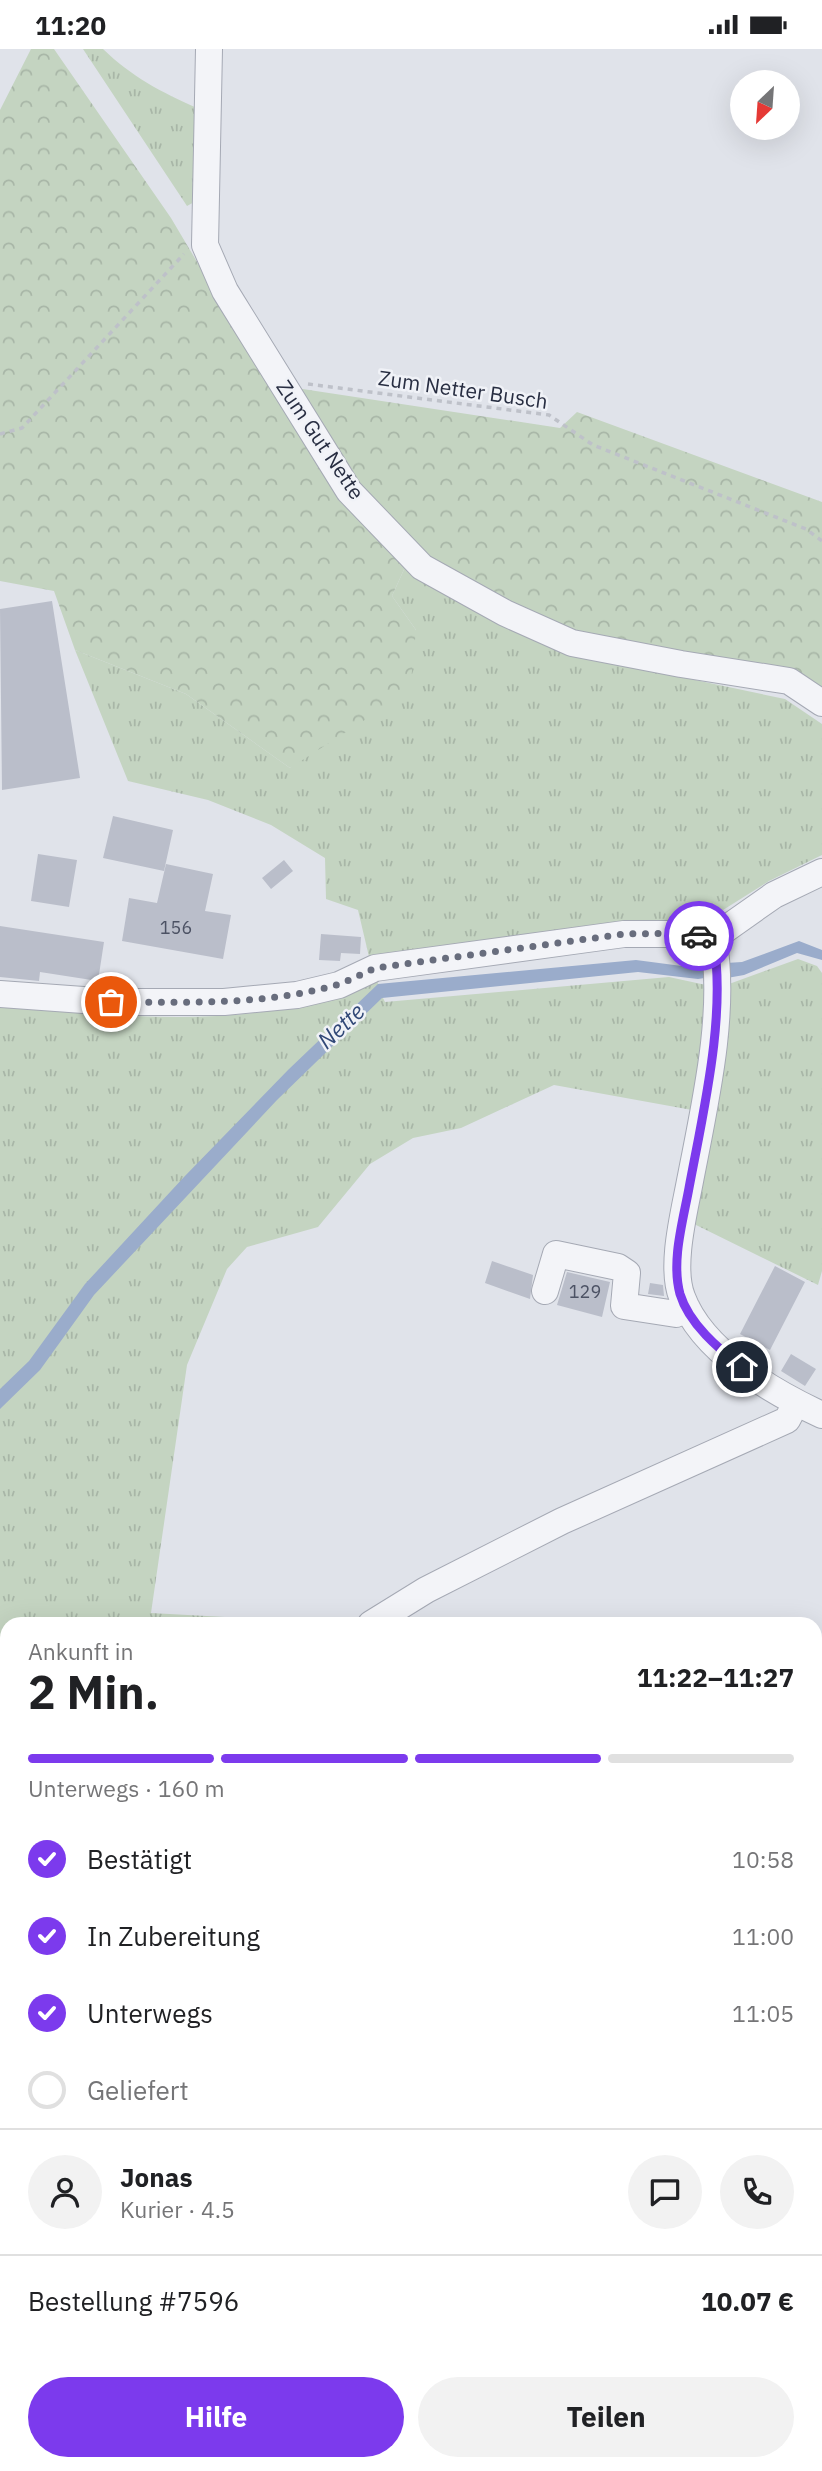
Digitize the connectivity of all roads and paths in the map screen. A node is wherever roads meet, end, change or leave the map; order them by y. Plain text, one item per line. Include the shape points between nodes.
1 (209, 49) edge
2 (205, 245) junction
3 (283, 386) junction
4 (0, 434) edge
5 (822, 541) edge
6 (822, 703) edge
7 (822, 872) edge
8 (714, 946) junction
9 (0, 994) edge
10 (545, 1291) dead end
11 (687, 1308) junction
12 (796, 1403) junction
13 (822, 1415) edge
14 (382, 1617) edge

1 - 2 street, Zum Gut Nette
2 - 3 street, Zum Gut Nette via 225,291
2 - 4 path via 185,253 22,428
3 - 5 path, Zum Netter Busch via 289,381 549,415 593,445 806,529
3 - 6 street, Zum Gut Nette via 349,491 422,567 572,643 789,681
7 - 8 street via 774,895
8 - 9 street via 686,933 624,934 375,968 339,985 297,995 224,1002 111,1002
8 - 11 street via 717,1001 708,1082 679,1239 678,1280
10 - 11 street via 556,1254 627,1273 624,1306 676,1314
11 - 12 street via 723,1352
12 - 13 street
12 - 14 street via 787,1420 562,1521

